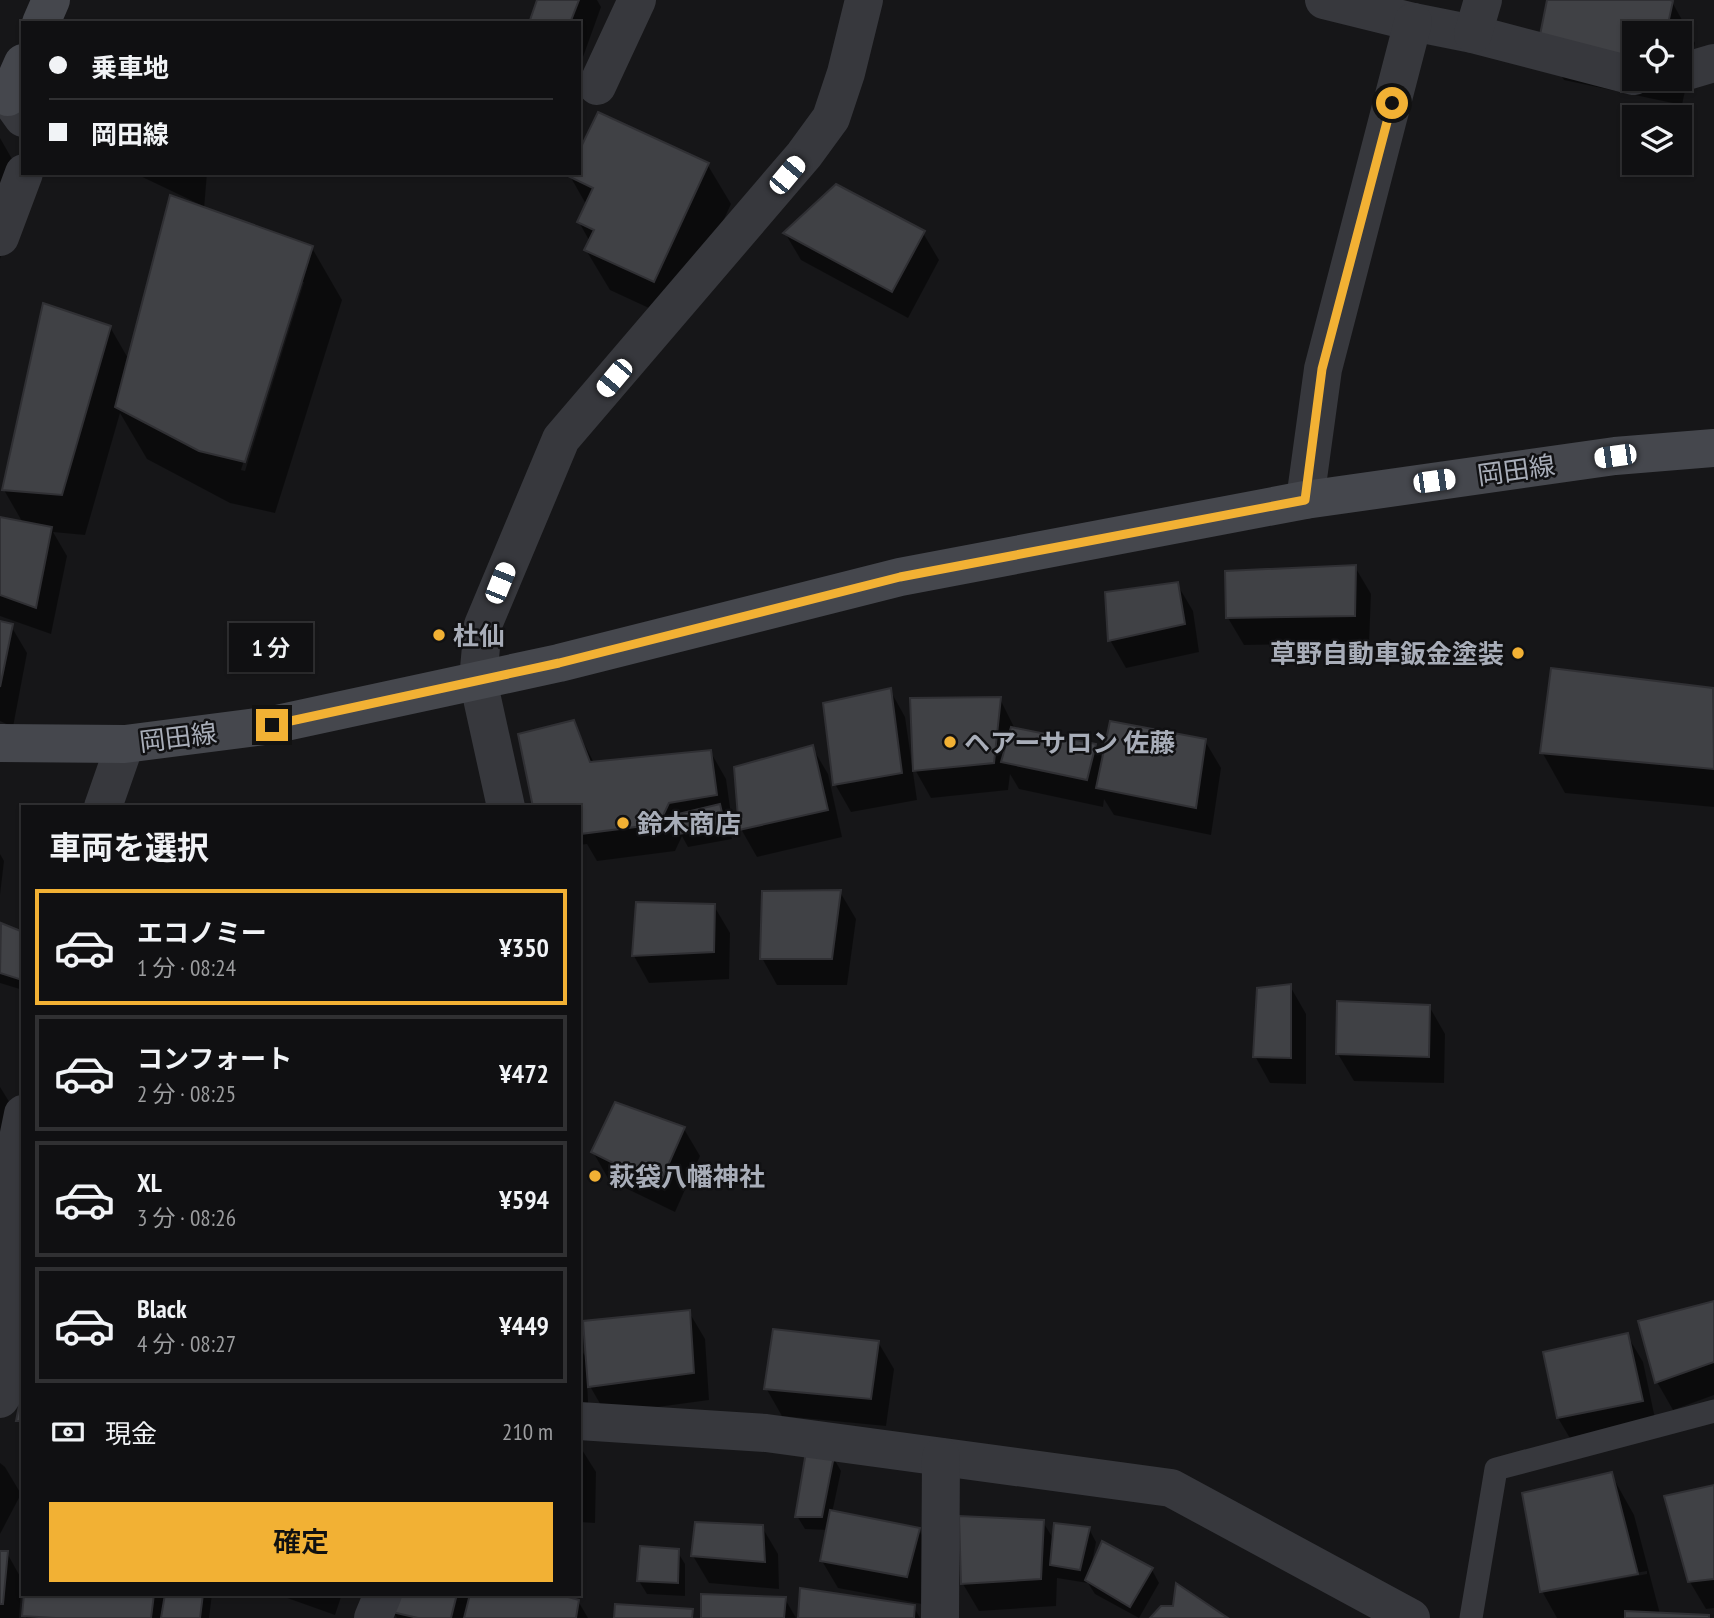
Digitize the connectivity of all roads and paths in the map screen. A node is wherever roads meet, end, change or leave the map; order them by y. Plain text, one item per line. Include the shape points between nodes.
1 (51, 0) edge
2 (637, 0) edge
3 (864, 0) edge
4 (1324, 0) edge
5 (1478, 17) edge
6 (42, 21) edge
7 (1413, 22) junction
8 (1714, 63) edge
9 (1692, 69) edge
10 (1622, 71) edge
11 (597, 86) dead end
12 (23, 175) edge
13 (0, 237) edge
14 (1714, 448) edge
15 (1305, 500) junction
16 (478, 680) junction
17 (0, 744) edge
18 (125, 744) junction
19 (104, 805) edge
20 (506, 805) edge
21 (21, 1124) edge
22 (0, 1399) edge
23 (1714, 1411) edge
24 (581, 1421) edge
25 (941, 1457) junction
26 (382, 1596) edge
27 (373, 1618) edge
28 (940, 1618) edge
29 (1411, 1618) edge
30 (1471, 1618) edge

1 - 6 street
2 - 11 street
3 - 16 street via 831,118 561,439 483,625
4 - 7 street
5 - 7 street
5 - 10 street
7 - 15 street via 1322,369
8 - 9 street
12 - 13 street
14 - 15 street, 岡田線 via 1615,456
15 - 16 street, 岡田線 via 900,577
16 - 18 street, 岡田線 via 272,725
16 - 20 street
17 - 18 street, 岡田線
18 - 19 street
21 - 22 street via 4,1212 18,1371
23 - 30 lane via 1496,1469
24 - 25 street via 766,1433
25 - 28 street
25 - 29 street via 1171,1488
26 - 27 street

